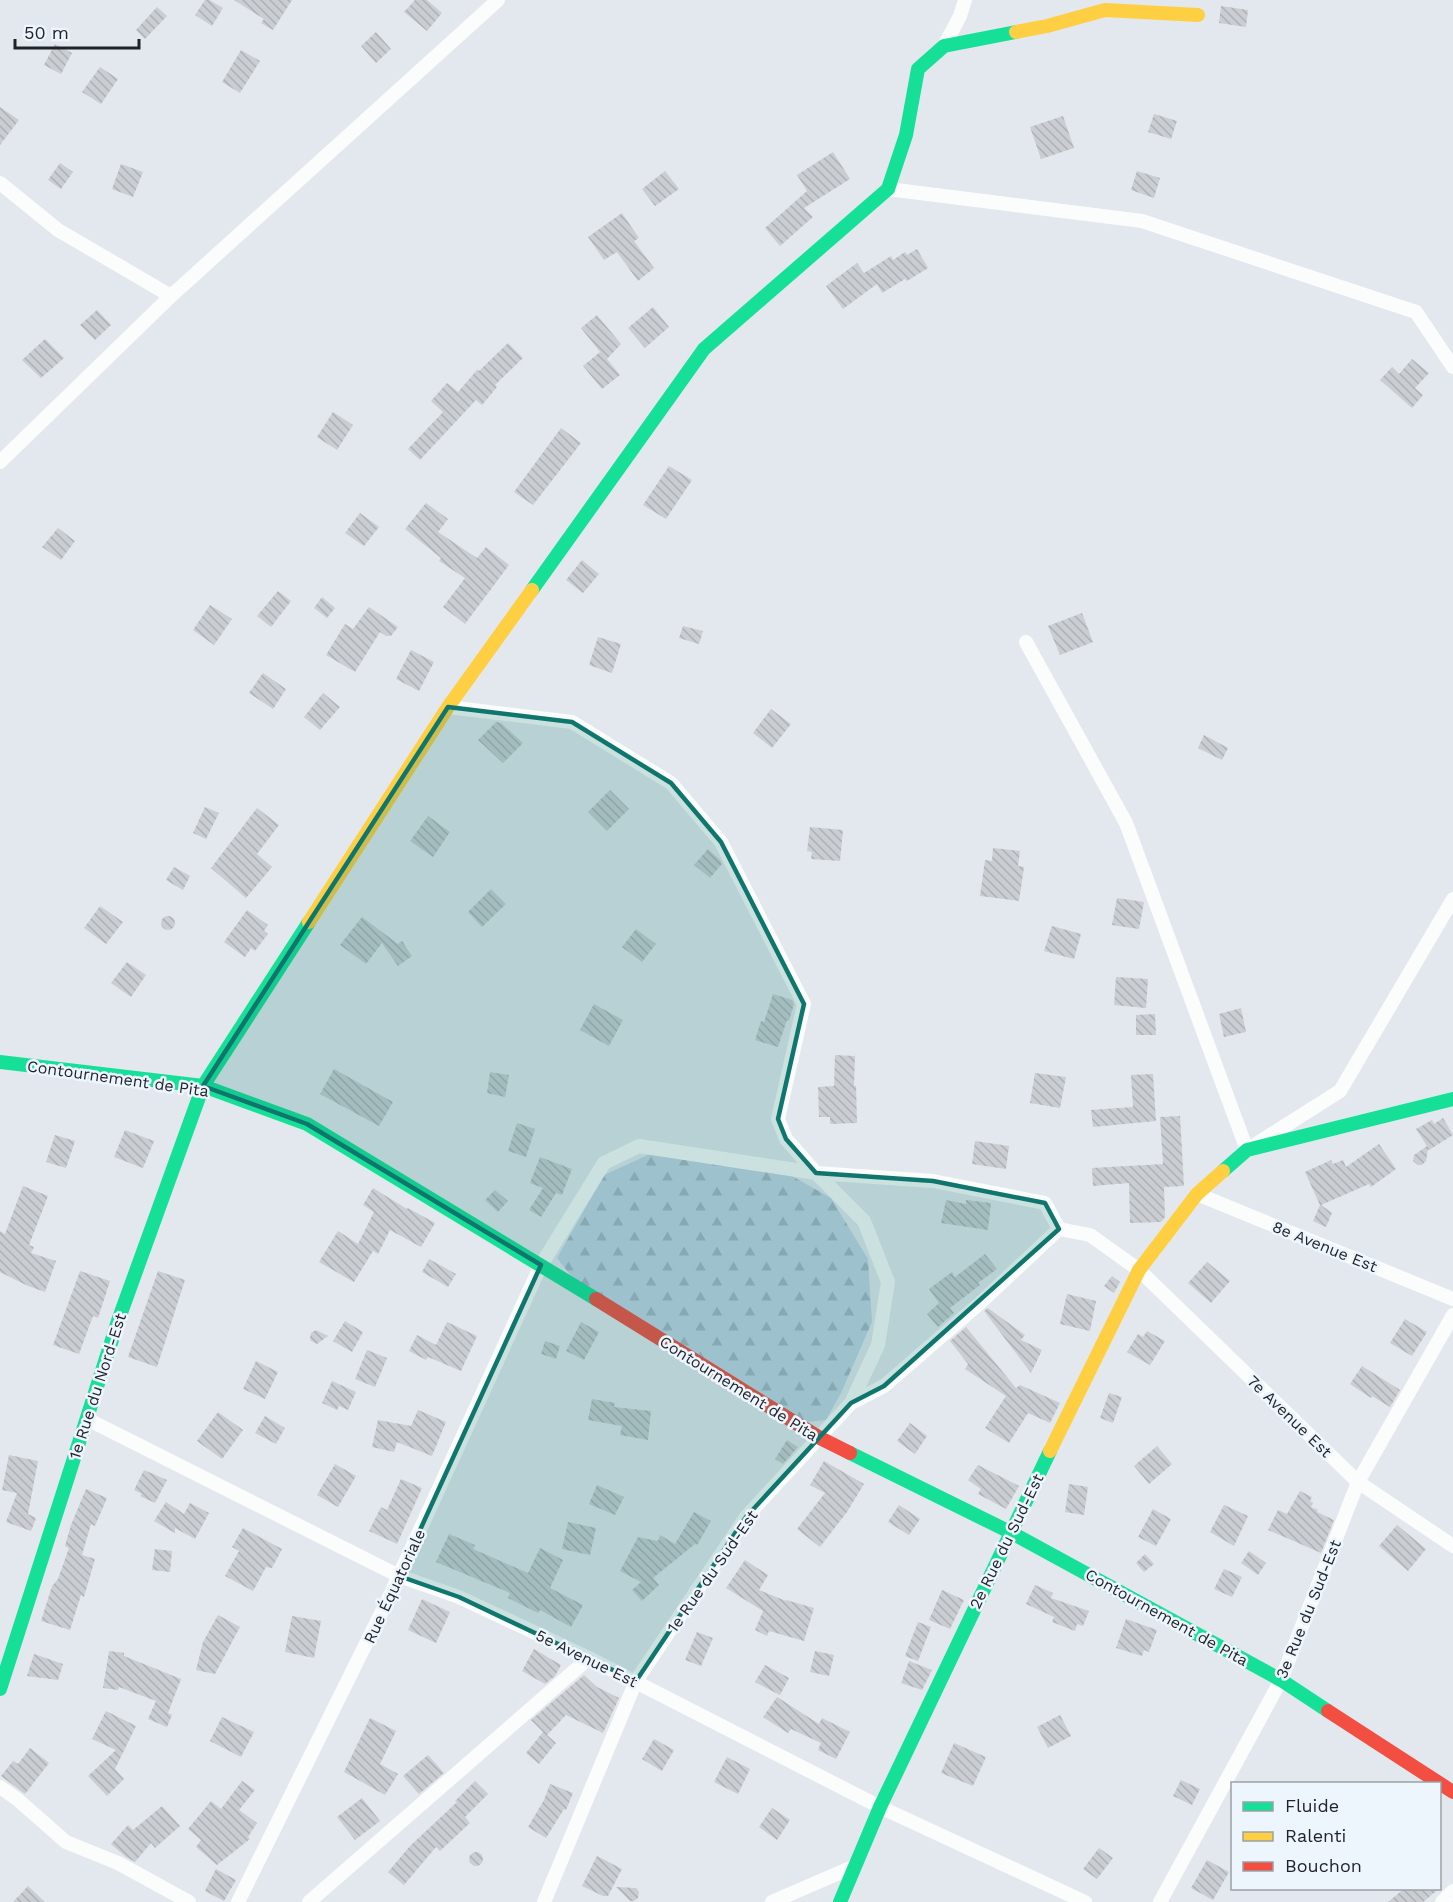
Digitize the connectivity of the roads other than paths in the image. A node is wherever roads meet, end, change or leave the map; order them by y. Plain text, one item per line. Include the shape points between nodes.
1 (965, 0) edge
2 (496, 1) edge
3 (1198, 15) dead end
4 (944, 46) junction
5 (0, 183) edge
6 (888, 189) junction
7 (171, 296) junction
8 (1453, 367) edge
9 (0, 462) edge
10 (1026, 642) dead end
11 (448, 707) junction
12 (1453, 898) edge
13 (0, 1062) edge
14 (203, 1086) junction
15 (1453, 1099) edge
16 (1247, 1150) junction
17 (816, 1173) junction
18 (1197, 1194) junction
19 (1059, 1229) junction
20 (541, 1265) junction
21 (1139, 1270) junction
22 (1453, 1299) edge
23 (1453, 1315) edge
24 (851, 1403) junction
25 (87, 1419) junction
26 (820, 1438) junction
27 (1358, 1482) junction
28 (1010, 1532) junction
29 (1453, 1546) edge
30 (399, 1576) junction
31 (589, 1658) junction
32 (1281, 1680) junction
33 (636, 1681) junction
34 (0, 1689) edge
35 (1438, 1782) edge
36 (0, 1787) edge
37 (880, 1806) junction
38 (855, 1866) junction
39 (1453, 1891) edge
40 (189, 1902) edge
41 (238, 1902) edge
42 (309, 1902) edge
43 (544, 1902) edge
44 (772, 1902) edge
45 (840, 1902) edge
46 (1085, 1902) edge
47 (1160, 1902) edge
48 (1442, 1902) edge

1 - 4 street
2 - 7 street
3 - 4 street via 1106,10
4 - 6 street via 918,69 906,135
5 - 7 street via 58,230
6 - 8 street via 1142,221 1416,312
6 - 11 street, 1e Rue du Nord-Est via 704,349
7 - 9 street
10 - 16 street via 1126,823
11 - 14 street, 1e Rue du Nord-Est
11 - 17 street, 1e Rue du Sud-Est via 572,722 671,783 721,842 804,1004 778,1119 786,1139
12 - 16 street via 1340,1091
13 - 14 street, Contournement de Pita
14 - 20 street, Contournement de Pita via 307,1124
14 - 25 street, 1e Rue du Nord-Est
15 - 16 street
16 - 18 street, 2e Rue du Sud-Est
17 - 19 street, Rue Équatoriale via 933,1181 1045,1203
17 - 20 street, Rue Équatoriale via 639,1146 604,1163
17 - 24 street, 1e Rue du Sud-Est via 864,1221 888,1282 878,1345
18 - 21 street, 2e Rue du Sud-Est
18 - 22 street, 8e Avenue Est
19 - 21 street, 7e Avenue Est via 1090,1235
19 - 24 street via 884,1386
20 - 26 street, Contournement de Pita
20 - 30 street, Rue Équatoriale
21 - 27 street, 7e Avenue Est
21 - 28 street, 2e Rue du Sud-Est
23 - 27 street, 3e Rue du Sud-Est
24 - 26 street, 1e Rue du Sud-Est
25 - 30 street, 5e Avenue Est
25 - 34 street, 1e Rue du Nord-Est
26 - 28 street, Contournement de Pita
26 - 33 street, 1e Rue du Sud-Est via 746,1517
27 - 29 street, 7e Avenue Est
27 - 32 street, 3e Rue du Sud-Est
28 - 32 street, Contournement de Pita
28 - 37 street, 2e Rue du Sud-Est
30 - 31 street, 5e Avenue Est via 459,1597
30 - 41 street, Rue Équatoriale
31 - 33 street, 5e Avenue Est
31 - 42 street
32 - 35 street, Contournement de Pita
32 - 47 street, 3e Rue du Sud-Est
33 - 37 street, 5e Avenue Est
33 - 43 street, 1e Rue du Sud-Est
36 - 40 street via 66,1842 118,1863
37 - 38 street, 2e Rue du Sud-Est
37 - 46 street, 5e Avenue Est
38 - 44 street
38 - 45 street, 2e Rue du Sud-Est
39 - 48 street

